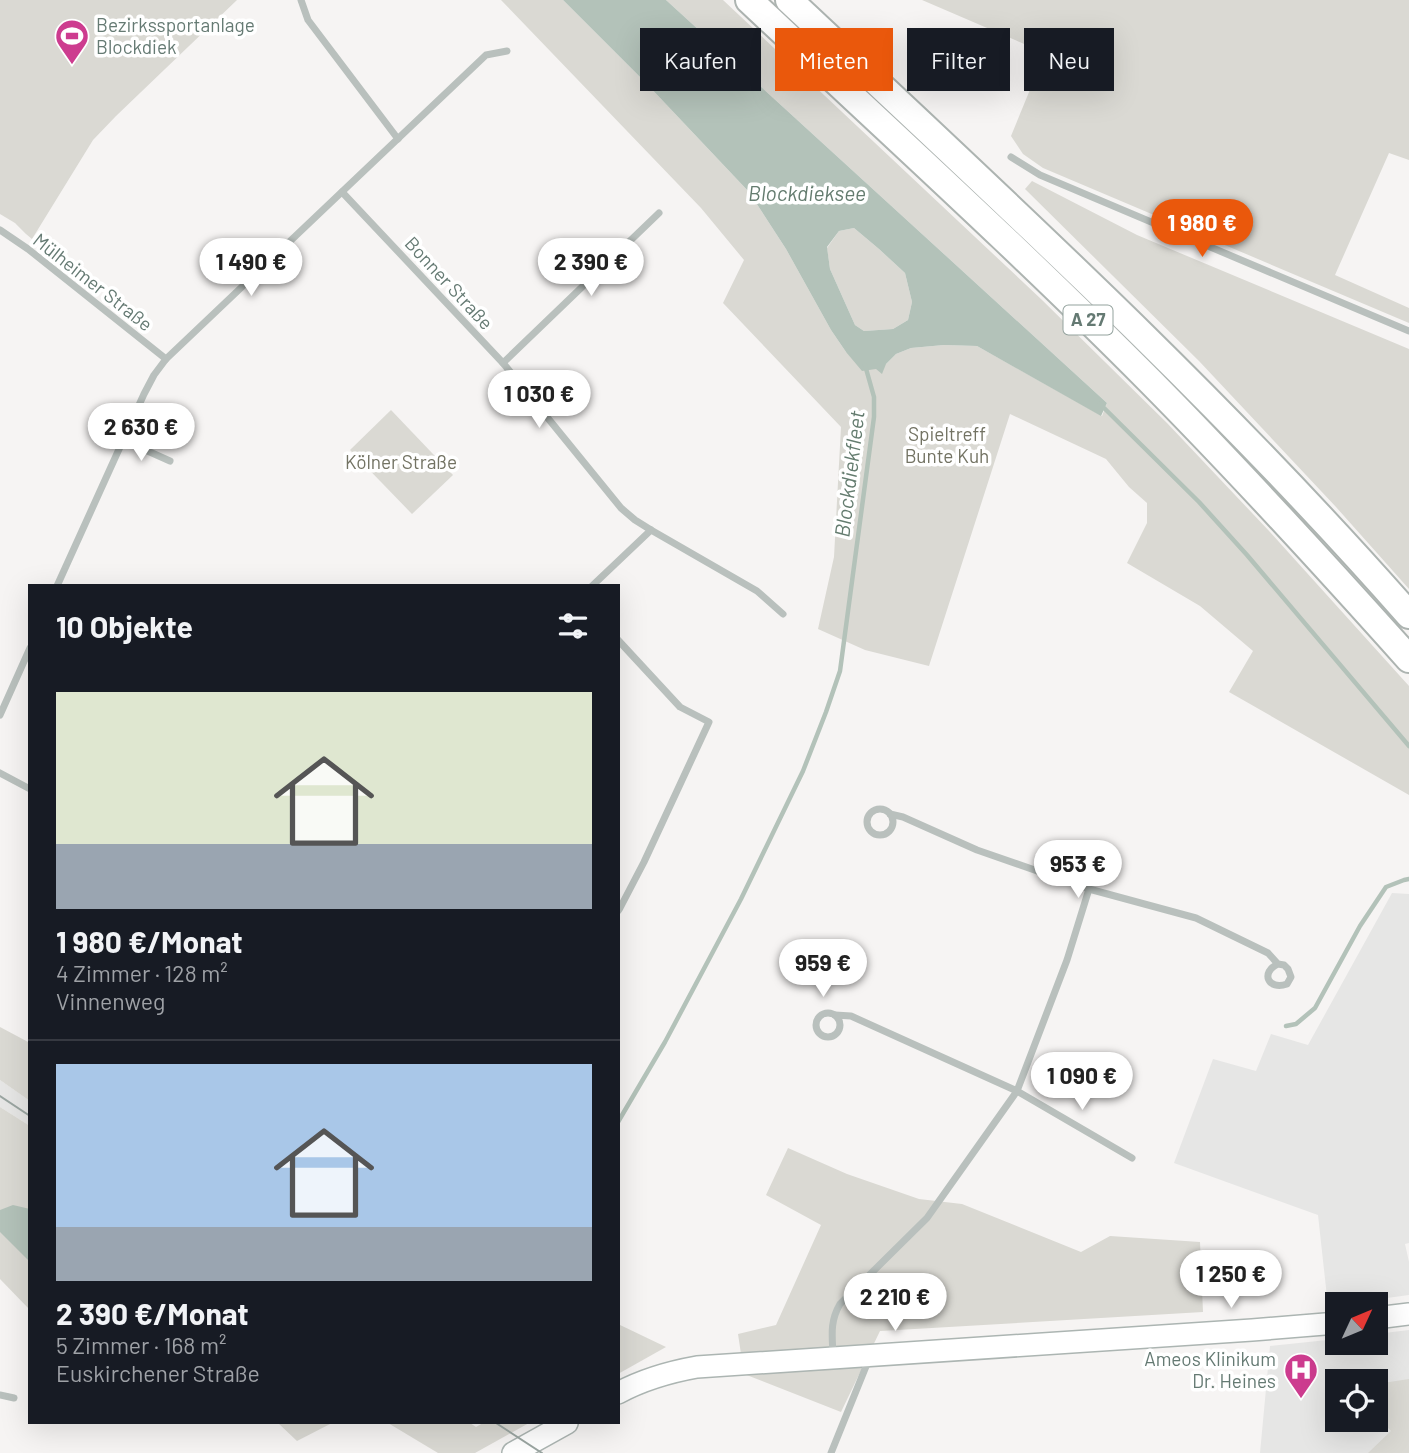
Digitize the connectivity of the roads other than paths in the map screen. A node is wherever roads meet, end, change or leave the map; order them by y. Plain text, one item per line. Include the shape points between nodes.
1 (301, 0) edge
2 (749, 0) edge
3 (789, 0) edge
4 (507, 51) dead end
5 (398, 139) junction
6 (1011, 157) dead end
7 (342, 192) junction
8 (659, 213) dead end
9 (0, 230) edge
10 (1409, 331) edge
11 (166, 359) junction
12 (503, 363) junction
13 (123, 440) junction
14 (170, 461) dead end
15 (651, 530) junction
16 (58, 584) edge
17 (594, 584) edge
18 (783, 614) dead end
19 (1409, 615) edge
20 (620, 642) edge
21 (28, 652) edge
22 (1409, 659) edge
23 (0, 715) edge
24 (0, 773) edge
25 (28, 788) edge
26 (890, 814) dead end
27 (1089, 889) junction
28 (620, 909) edge
29 (1278, 964) dead end
30 (835, 1015) dead end
31 (1017, 1091) junction
32 (1132, 1158) dead end
33 (1409, 1314) edge
34 (1388, 1317) edge
35 (1325, 1324) edge
36 (871, 1355) junction
37 (833, 1358) junction
38 (620, 1392) edge
39 (0, 1395) edge
40 (14, 1398) dead end
41 (565, 1424) edge
42 (513, 1453) edge
43 (831, 1453) edge

1 - 5 street via 308,20
2 - 22 highway, A 27 via 1148,379
3 - 19 highway, A 27 via 1164,356
4 - 5 street via 485,55
5 - 7 street
6 - 10 street via 1040,176
7 - 11 street
7 - 12 street, Bonner Straße
8 - 12 street
9 - 11 street, Mülheimer Straße
11 - 13 street
12 - 15 street, Bonner Straße via 621,508
13 - 14 street
13 - 16 street
15 - 17 street
15 - 18 street, Bonner Straße via 757,591
20 - 28 street via 680,707 709,722
21 - 23 street
24 - 25 street
26 - 27 street
27 - 29 street via 1196,918 1268,953
27 - 31 street
30 - 31 street via 851,1016
31 - 32 street
31 - 37 street via 927,1218 840,1304 832,1325
33 - 34 main road
35 - 36 main road
36 - 37 main road
36 - 43 street
37 - 38 main road via 697,1367 667,1373
39 - 40 street
41 - 42 main road

